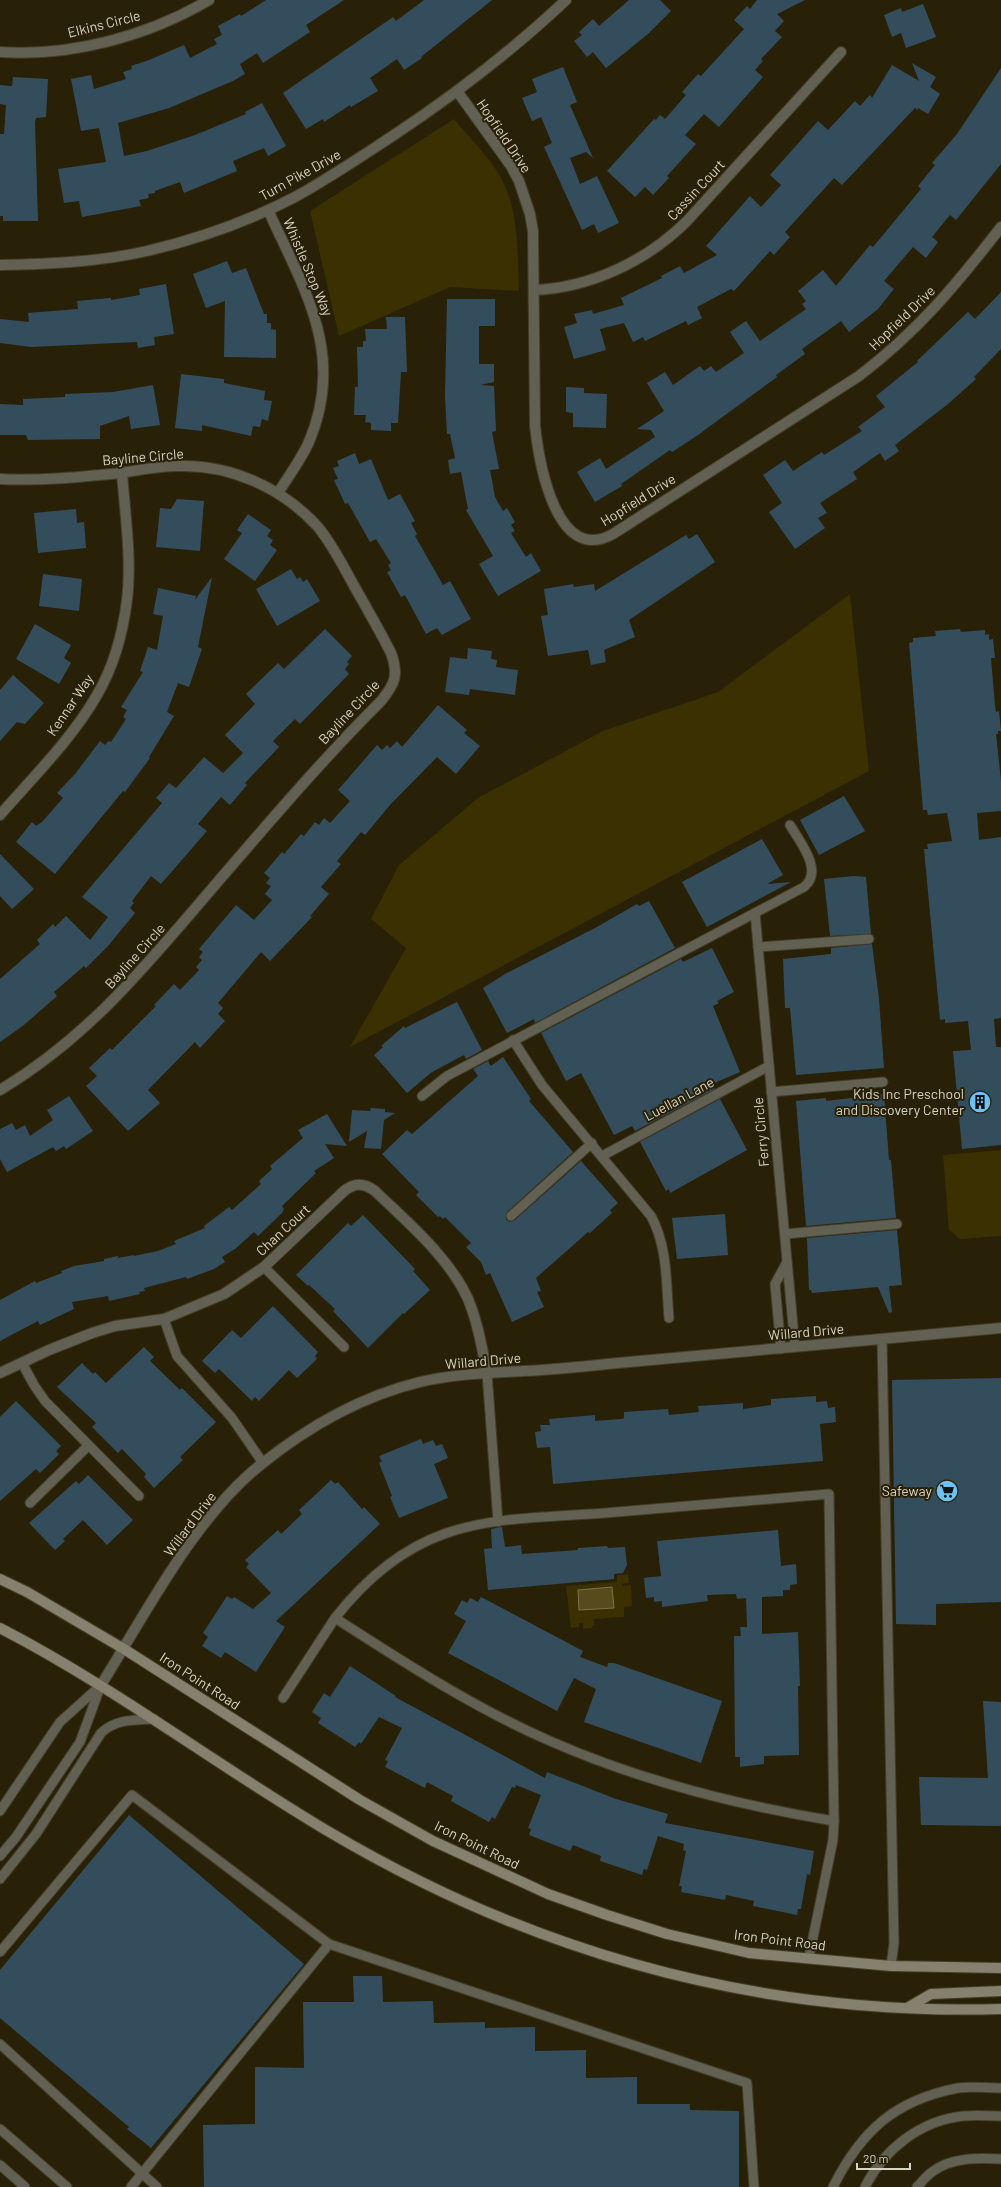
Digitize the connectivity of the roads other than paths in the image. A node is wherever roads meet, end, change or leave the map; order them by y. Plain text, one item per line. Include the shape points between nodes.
1 (209, 0) edge
2 (566, 0) edge
3 (0, 52) edge
4 (841, 52) dead end
5 (457, 91) junction
6 (268, 210) junction
7 (1001, 227) edge
8 (0, 265) edge
9 (534, 290) junction
10 (122, 473) junction
11 (0, 479) edge
12 (278, 494) junction
13 (0, 815) edge
14 (790, 825) dead end
15 (755, 913) junction
16 (869, 939) dead end
17 (758, 947) junction
18 (514, 1040) junction
19 (769, 1066) junction
20 (883, 1082) dead end
21 (0, 1090) edge
22 (772, 1092) junction
23 (422, 1096) dead end
24 (592, 1143) junction
25 (602, 1156) junction
26 (511, 1216) dead end
27 (897, 1224) dead end
28 (785, 1234) junction
29 (788, 1262) junction
30 (264, 1267) junction
31 (669, 1318) dead end
32 (164, 1319) junction
33 (1001, 1328) edge
34 (882, 1339) junction
35 (344, 1347) dead end
36 (795, 1347) junction
37 (781, 1349) junction
38 (22, 1363) junction
39 (0, 1373) edge
40 (487, 1373) junction
41 (88, 1446) junction
42 (263, 1463) junction
43 (139, 1496) dead end
44 (30, 1503) dead end
45 (498, 1522) junction
46 (0, 1579) edge
47 (335, 1618) junction
48 (0, 1628) edge
49 (124, 1648) junction
50 (101, 1685) junction
51 (283, 1698) dead end
52 (154, 1719) junction
53 (0, 1811) edge
54 (834, 1821) junction
55 (0, 1856) edge
56 (0, 1879) edge
57 (329, 1944) junction
58 (0, 1952) edge
59 (809, 1957) junction
60 (891, 1966) junction
61 (1001, 1968) edge
62 (1001, 1991) edge
63 (905, 2009) junction
64 (1001, 2009) edge
65 (0, 2044) edge
66 (1001, 2088) edge
67 (1001, 2116) edge
68 (0, 2129) edge
69 (1001, 2159) edge
70 (0, 2166) edge
71 (142, 2174) junction
72 (25, 2187) edge
73 (67, 2187) edge
74 (131, 2187) edge
75 (157, 2187) edge
76 (754, 2187) edge
77 (833, 2187) edge
78 (865, 2187) edge
79 (917, 2187) edge

1 - 3 street, Elkins Circle via 165,22 87,46 46,51
2 - 5 street, Turn Pike Drive
4 - 9 street, Cassin Court via 687,221 666,240 643,256 586,282 552,290
5 - 6 street, Turn Pike Drive via 331,176
5 - 9 street, Hopfield Drive via 501,150 521,187 533,231
6 - 8 street, Turn Pike Drive via 227,227 147,251 63,264
6 - 12 street, Whistle Stop Way via 313,310 323,358 323,383 317,420 303,454
7 - 9 street, Hopfield Drive via 928,316 888,354 859,376 613,534 598,540 586,541 577,537 562,521 545,481 538,454 535,426
10 - 11 street, Bayline Circle via 74,478
10 - 12 street, Bayline Circle via 178,466 203,467 252,480
10 - 13 street, Kennar Way via 128,574 121,636 97,695 76,726
12 - 21 street, Bayline Circle via 309,518 333,547 391,653 396,665 393,683 381,702 314,770 108,1006 50,1057
14 - 15 lane via 811,865 812,878 799,890
15 - 17 lane, Ferry Circle
15 - 18 lane
16 - 17 lane
17 - 19 lane, Ferry Circle
18 - 23 lane via 447,1076
18 - 24 lane via 542,1085
19 - 22 lane, Ferry Circle
19 - 25 lane, Luellan Lane
20 - 22 lane
22 - 28 lane, Ferry Circle
24 - 25 lane
24 - 26 lane
25 - 31 lane via 652,1216 659,1232 664,1252
27 - 28 lane
28 - 29 lane, Ferry Circle
29 - 36 lane, Ferry Circle
29 - 37 lane via 775,1284
30 - 32 street, Chan Court via 224,1294
30 - 35 lane
30 - 40 street, Chan Court via 347,1188 359,1184 369,1187 435,1253 459,1283 468,1299 479,1331
32 - 38 street, Chan Court via 121,1325 92,1333
32 - 42 lane via 177,1356 232,1418
33 - 34 street, Willard Drive
34 - 36 street, Willard Drive
34 - 60 lane via 894,1943
36 - 37 street, Willard Drive
37 - 40 street, Willard Drive
38 - 39 street, Chan Court
38 - 41 lane via 40,1395
40 - 42 street, Willard Drive via 457,1375 418,1383 367,1401 316,1426
40 - 45 lane
41 - 43 lane
41 - 44 lane
42 - 49 street, Willard Drive via 227,1496 186,1549
45 - 47 lane via 451,1532 419,1544 368,1581
45 - 54 lane via 829,1494
46 - 49 main road, Iron Point Road
47 - 51 lane
47 - 54 lane via 469,1701 550,1741 632,1773 692,1792 765,1809
48 - 50 main road via 52,1655
49 - 50 street, Willard Drive
49 - 59 main road, Iron Point Road via 360,1800 433,1841 490,1868 548,1894 667,1934 749,1953
50 - 52 main road
50 - 53 lane via 60,1722
50 - 55 lane via 80,1742 16,1837
52 - 56 lane via 113,1724 101,1733 36,1834
52 - 63 main road via 336,1836 402,1873 517,1926 636,1966 718,1986 780,1997
54 - 59 lane via 833,1840
57 - 58 lane via 132,1795
57 - 71 lane
57 - 76 lane via 747,2083
59 - 60 main road, Iron Point Road
60 - 61 main road, Iron Point Road
62 - 63 main road via 931,1994
63 - 64 main road
65 - 71 lane
66 - 77 lane via 959,2088 916,2099 885,2118 847,2160
67 - 78 lane via 963,2116 927,2126 898,2145 870,2176
68 - 73 lane
69 - 79 lane via 975,2158 956,2161 933,2171
70 - 72 lane
71 - 74 lane
71 - 75 lane

